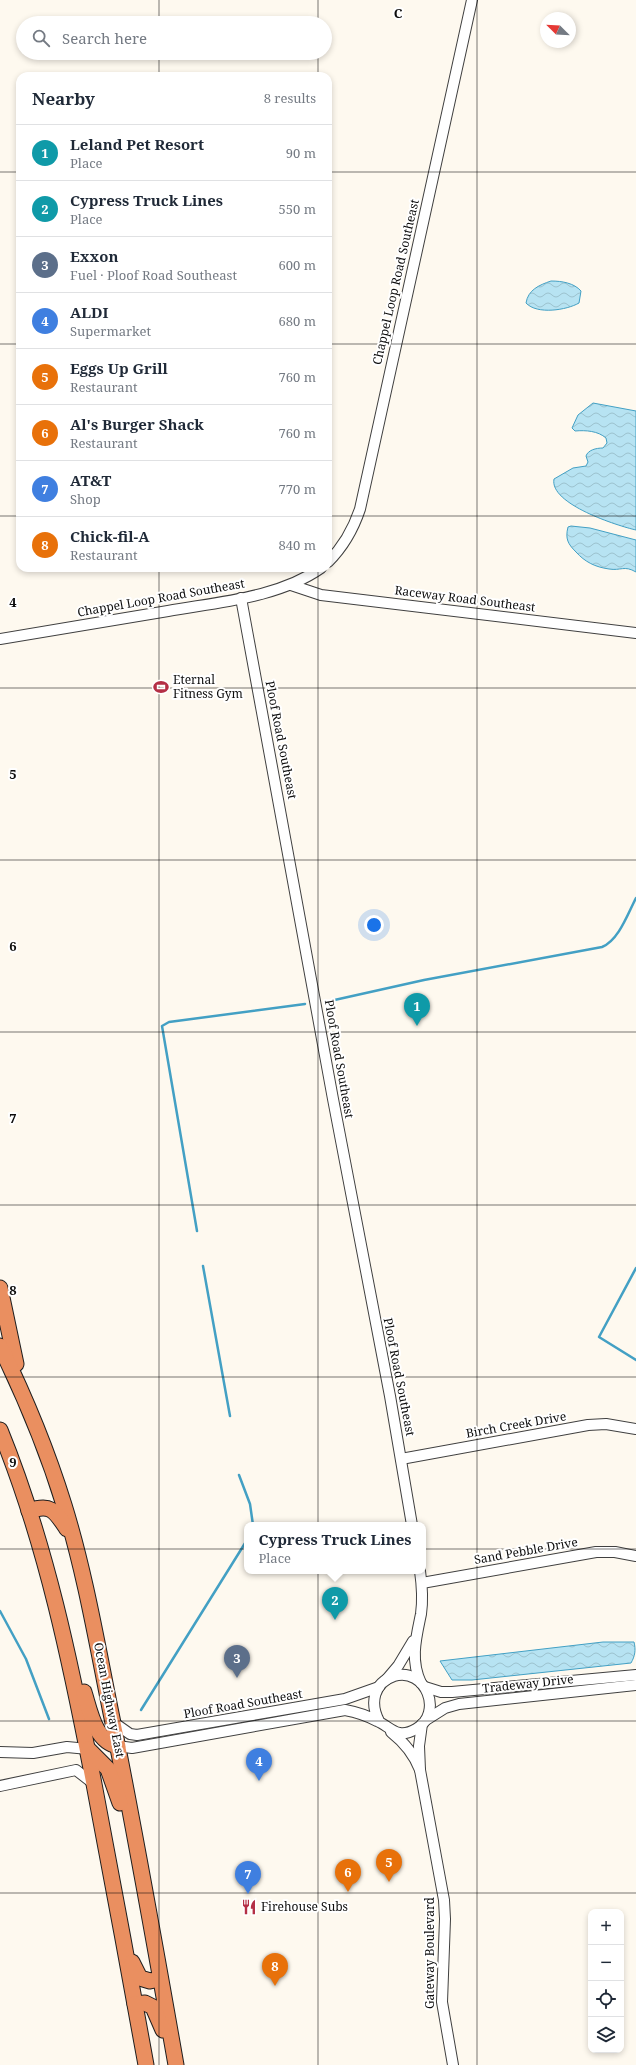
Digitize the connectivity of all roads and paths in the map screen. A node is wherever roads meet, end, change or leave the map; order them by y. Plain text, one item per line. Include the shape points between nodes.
1 (472, 0) edge
2 (332, 557) edge
3 (316, 572) edge
4 (292, 585) junction
5 (241, 598) junction
6 (636, 633) edge
7 (0, 639) edge
8 (0, 1288) edge
9 (0, 1346) edge
10 (21, 1391) junction
11 (636, 1429) edge
12 (0, 1430) edge
13 (401, 1459) junction
14 (29, 1511) junction
15 (412, 1522) edge
16 (74, 1540) junction
17 (636, 1556) edge
18 (421, 1574) edge
19 (422, 1582) junction
20 (60, 1619) junction
21 (417, 1632) junction
22 (636, 1675) edge
23 (382, 1684) junction
24 (423, 1685) junction
25 (636, 1685) edge
26 (113, 1722) junction
27 (424, 1722) junction
28 (382, 1724) junction
29 (118, 1746) junction
30 (88, 1749) junction
31 (0, 1752) edge
32 (420, 1770) junction
33 (94, 1784) junction
34 (0, 1786) edge
35 (141, 1872) junction
36 (122, 1936) junction
37 (160, 1979) junction
38 (135, 2004) junction
39 (146, 2065) edge
40 (176, 2065) edge
41 (453, 2065) edge

1 - 2 street, Chappel Loop Road Southeast via 360,509 354,527
3 - 4 street, Chappel Loop Road Southeast
4 - 5 street, Chappel Loop Road Southeast
4 - 6 street, Raceway Road Southeast via 321,595
5 - 7 street, Chappel Loop Road Southeast
5 - 13 street, Ploof Road Southeast
8 - 10 highway
9 - 10 highway, Ocean Highway East
10 - 16 highway, Ocean Highway East via 52,1470
11 - 13 street, Birch Creek Drive via 606,1424 588,1425
12 - 14 highway
13 - 15 street, Ploof Road Southeast
14 - 16 highway via 39,1507 54,1511
14 - 20 highway
16 - 26 highway, Ocean Highway East
17 - 19 street, Sand Pebble Drive via 596,1552
18 - 19 street
19 - 21 street
20 - 29 highway via 98,1732 105,1742
20 - 30 highway
21 - 23 street via 410,1648
21 - 24 street via 414,1650 416,1667
22 - 24 street, Tradeway Drive via 452,1692 441,1692
23 - 24 street via 394,1676 404,1675
23 - 26 street, Ploof Road Southeast via 345,1699 138,1735 126,1732
23 - 28 street via 374,1695 373,1704 374,1713
24 - 27 street via 430,1703
25 - 27 street, Tradeway Drive via 459,1704 445,1708
26 - 29 highway, Ocean Highway East
27 - 28 street via 408,1732 392,1731
27 - 32 street via 419,1746
28 - 29 street, Ploof Road Southeast via 357,1712 337,1711 132,1748
28 - 32 street via 402,1741 414,1756
29 - 35 highway, Ocean Highway East
30 - 31 street via 67,1747 33,1753
30 - 33 highway
30 - 35 highway via 100,1759 111,1775
32 - 41 street, Gateway Boulevard via 443,1891 445,1919 442,2002
33 - 34 street via 76,1770
33 - 36 highway
35 - 37 highway, Ocean Highway East
36 - 37 highway via 136,1974 150,1981
36 - 38 highway
37 - 40 highway, Ocean Highway East
38 - 39 highway
38 - 40 highway via 145,2003 153,2007

